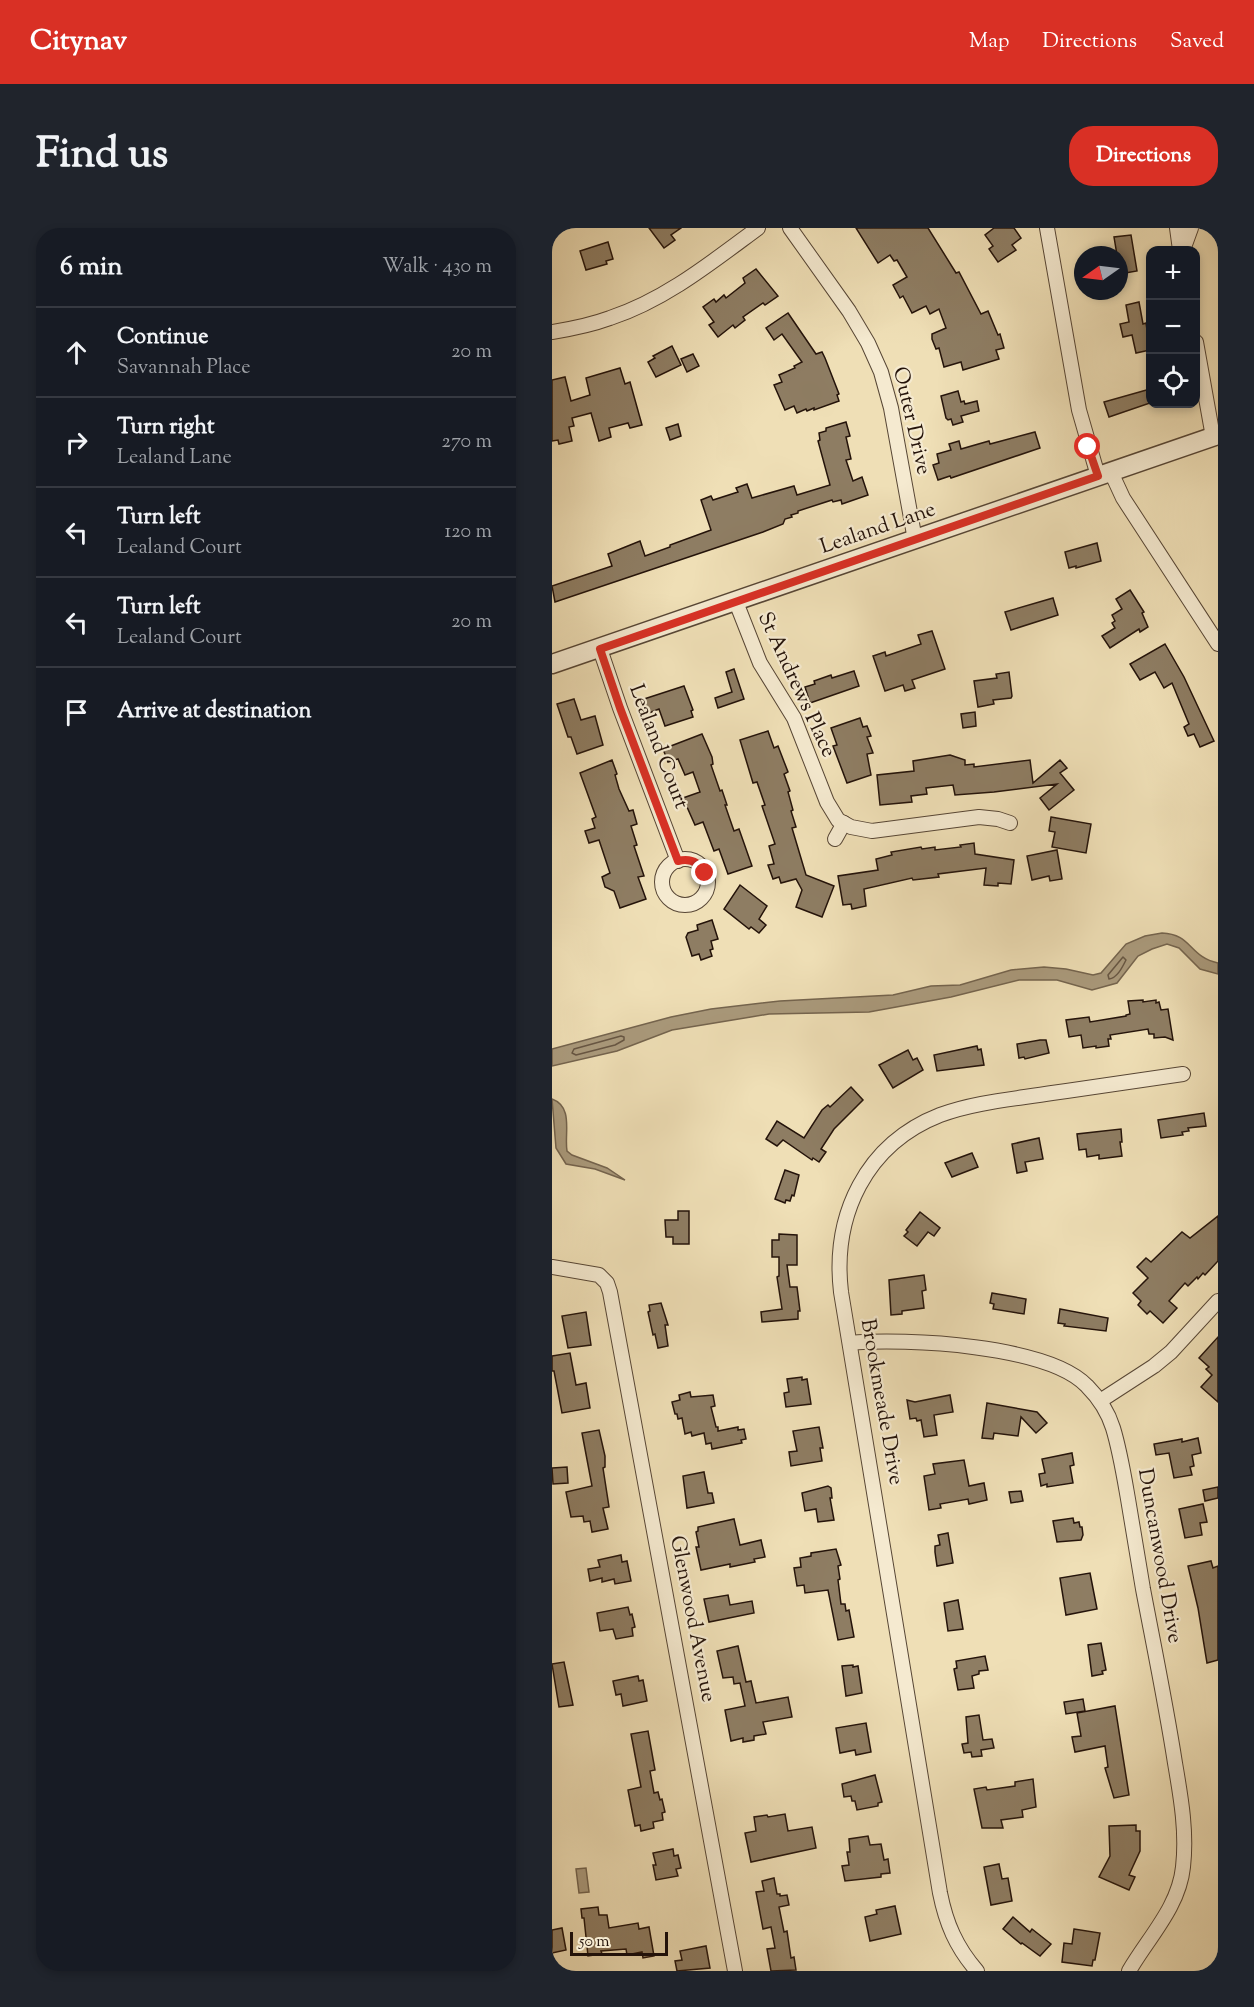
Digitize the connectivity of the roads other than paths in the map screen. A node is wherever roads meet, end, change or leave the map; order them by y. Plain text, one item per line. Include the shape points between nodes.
1 (758, 228) edge
2 (790, 228) edge
3 (1047, 228) edge
4 (1177, 228) edge
5 (1191, 228) edge
6 (1180, 246) edge
7 (1183, 246) edge
8 (552, 332) edge
9 (1198, 354) edge
10 (1215, 436) edge
11 (1104, 474) junction
12 (915, 540) junction
13 (736, 602) junction
14 (1218, 642) edge
15 (600, 649) junction
16 (552, 664) edge
17 (844, 823) junction
18 (1010, 823) dead end
19 (835, 839) dead end
20 (678, 861) dead end
21 (1184, 1074) dead end
22 (552, 1267) edge
23 (1218, 1301) edge
24 (850, 1343) junction
25 (1100, 1401) junction
26 (735, 1971) edge
27 (977, 1971) edge
28 (1130, 1971) edge

1 - 8 street via 652,299 611,318
2 - 12 street, Outer Drive via 845,304 881,372
3 - 11 street via 1079,410
4 - 6 street
5 - 7 street
9 - 10 street
10 - 11 street, Lealand Lane
11 - 12 street, Lealand Lane
11 - 14 street
12 - 13 street, Lealand Lane
13 - 15 street, Lealand Lane
13 - 17 street, St Andrews Place via 760,663 794,718 827,802
15 - 16 street, Lealand Lane
15 - 20 street, Lealand Court
17 - 18 street via 872,831 979,818
17 - 19 street
21 - 24 street, Brookmeade Drive via 963,1108 926,1122 893,1144 865,1175 852,1201 844,1233 839,1271
22 - 26 street, Glenwood Avenue via 602,1277 610,1292
23 - 25 street via 1171,1352
24 - 25 street, Duncanwood Drive via 933,1344 1024,1356 1067,1371
24 - 27 street, Brookmeade Drive via 940,1893 950,1931
25 - 28 street, Duncanwood Drive via 1112,1425 1123,1470 1185,1831 1183,1869 1174,1897

